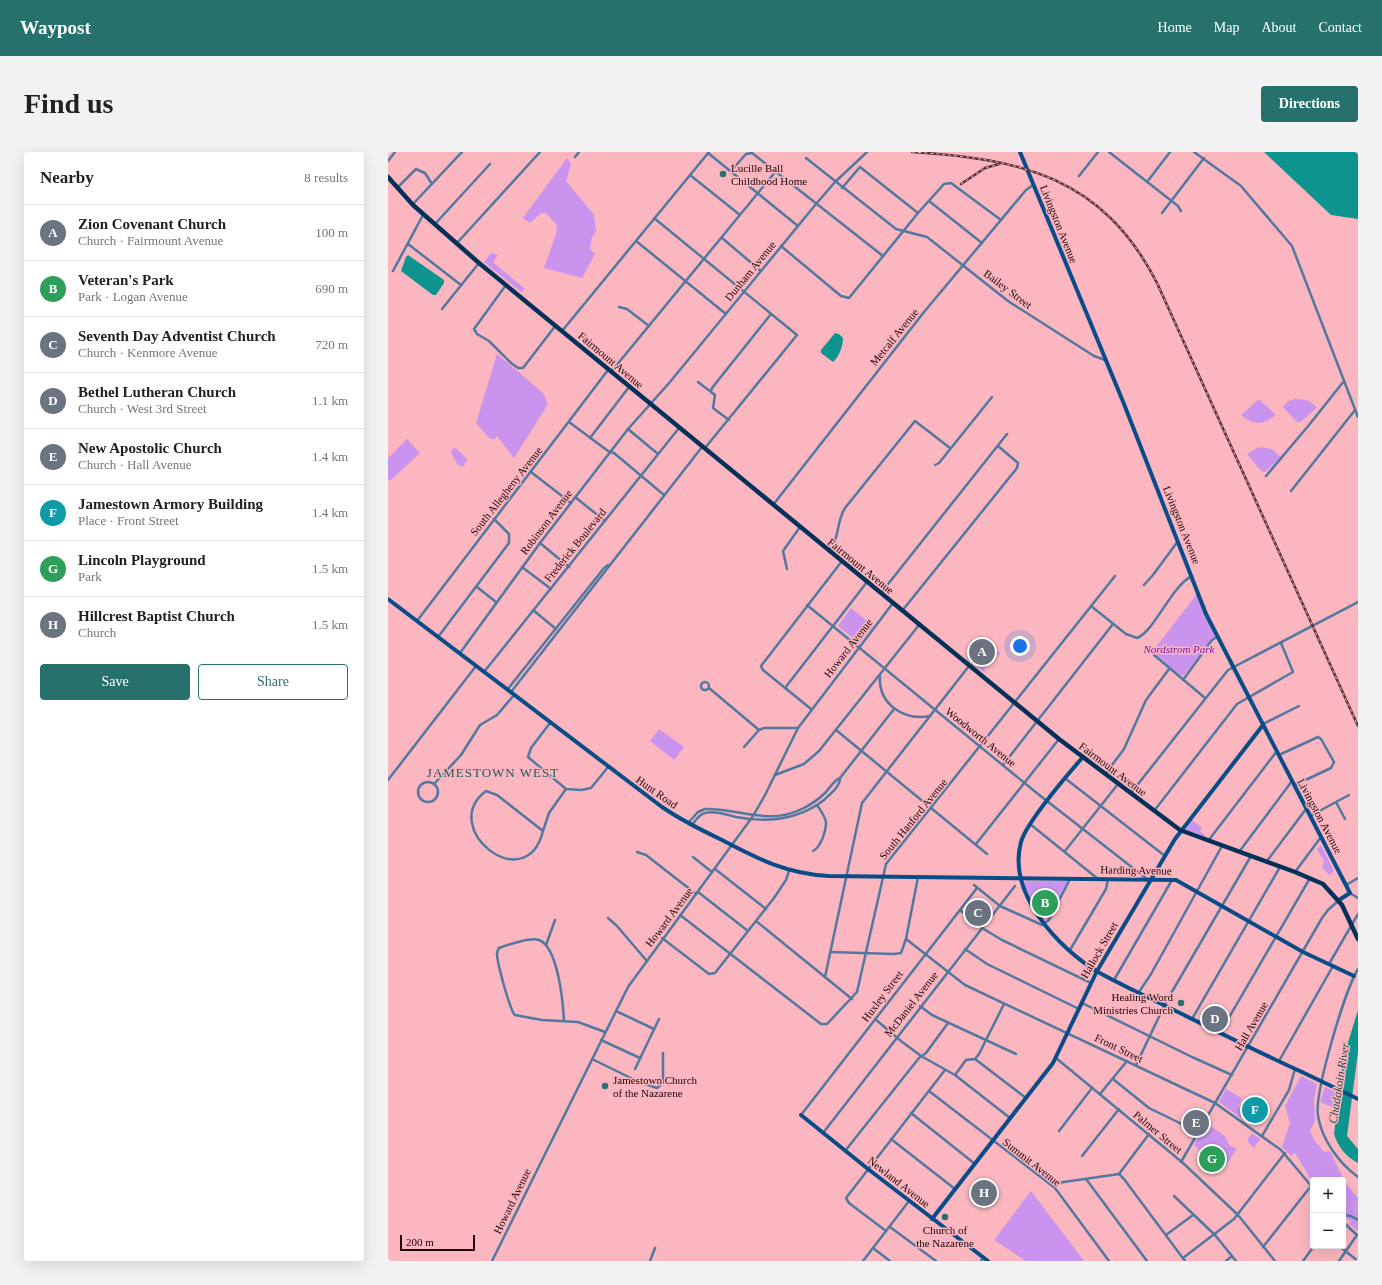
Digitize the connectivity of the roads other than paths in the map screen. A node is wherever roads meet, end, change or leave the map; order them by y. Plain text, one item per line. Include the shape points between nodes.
1 (395, 152) edge
2 (462, 152) edge
3 (540, 152) edge
4 (579, 152) edge
5 (708, 152) edge
6 (867, 152) edge
7 (1098, 152) edge
8 (1109, 152) edge
9 (1170, 152) edge
10 (1194, 152) edge
11 (1022, 153) edge
12 (575, 157) dead end
13 (806, 158) dead end
14 (1204, 158) junction
15 (388, 161) edge
16 (490, 164) dead end
17 (731, 171) junction
18 (776, 171) junction
19 (690, 175) junction
20 (1079, 176) dead end
21 (388, 177) edge
22 (835, 182) junction
23 (1147, 182) junction
24 (432, 184) junction
25 (1034, 185) junction
26 (397, 188) junction
27 (842, 188) junction
28 (758, 193) junction
29 (1171, 200) junction
30 (929, 201) junction
31 (816, 204) junction
32 (413, 205) junction
33 (1181, 211) dead end
34 (918, 213) junction
35 (1162, 213) dead end
36 (423, 215) junction
37 (740, 215) junction
38 (654, 218) junction
39 (1001, 220) junction
40 (435, 225) junction
41 (798, 226) junction
42 (903, 232) junction
43 (722, 238) junction
44 (636, 241) junction
45 (982, 243) junction
46 (408, 244) junction
47 (457, 244) junction
48 (782, 246) junction
49 (883, 256) junction
50 (704, 259) junction
51 (479, 263) junction
52 (964, 265) junction
53 (393, 271) dead end
54 (761, 271) junction
55 (685, 282) junction
56 (461, 285) junction
57 (506, 285) junction
58 (744, 291) junction
59 (619, 307) dead end
60 (442, 309) dead end
61 (726, 314) junction
62 (771, 314) junction
63 (556, 325) junction
64 (649, 326) junction
65 (562, 331) junction
66 (1105, 360) junction
67 (610, 371) junction
68 (1344, 380) junction
69 (698, 382) dead end
70 (629, 387) junction
71 (711, 390) junction
72 (992, 397) dead end
73 (651, 405) junction
74 (1356, 410) junction
75 (1358, 417) edge
76 (729, 420) junction
77 (569, 422) junction
78 (679, 428) junction
79 (628, 429) junction
80 (1007, 434) dead end
81 (590, 438) junction
82 (998, 446) junction
83 (703, 448) junction
84 (950, 448) junction
85 (610, 452) junction
86 (658, 454) junction
87 (935, 465) dead end
88 (531, 472) junction
89 (641, 476) junction
90 (1266, 476) dead end
91 (1291, 491) dead end
92 (664, 495) junction
93 (575, 497) junction
94 (571, 503) junction
95 (773, 505) junction
96 (494, 519) junction
97 (605, 521) junction
98 (800, 527) junction
99 (1178, 541) junction
100 (540, 543) junction
101 (829, 551) junction
102 (842, 561) junction
103 (569, 566) junction
104 (522, 567) junction
105 (788, 569) dead end
106 (1115, 576) dead end
107 (1192, 576) junction
108 (867, 582) junction
109 (1144, 585) dead end
110 (477, 586) junction
111 (550, 589) junction
112 (881, 593) junction
113 (388, 599) edge
114 (496, 602) junction
115 (1358, 602) edge
116 (893, 603) junction
117 (807, 605) junction
118 (1091, 606) junction
119 (533, 610) junction
120 (902, 611) junction
121 (417, 621) junction
122 (1113, 624) junction
123 (919, 625) junction
124 (833, 626) junction
125 (557, 630) junction
126 (438, 637) junction
127 (1217, 637) junction
128 (1281, 643) junction
129 (860, 647) junction
130 (459, 653) junction
131 (1154, 655) dead end
132 (970, 665) junction
133 (476, 666) junction
134 (1232, 668) junction
135 (885, 669) junction
136 (1170, 669) junction
137 (484, 672) junction
138 (880, 675) junction
139 (1183, 680) junction
140 (709, 688) dead end
141 (785, 688) junction
142 (510, 692) junction
143 (1247, 697) junction
144 (1205, 698) junction
145 (1015, 702) junction
146 (1298, 706) dead end
147 (811, 709) junction
148 (894, 709) junction
149 (935, 710) junction
150 (931, 715) junction
151 (1036, 721) junction
152 (550, 723) junction
153 (1263, 725) junction
154 (798, 728) junction
155 (759, 730) junction
156 (836, 730) junction
157 (1059, 739) junction
158 (980, 746) junction
159 (744, 747) dead end
160 (862, 750) junction
161 (1278, 753) junction
162 (1083, 757) junction
163 (1003, 765) junction
164 (608, 767) junction
165 (888, 771) junction
166 (1105, 774) junction
167 (775, 775) junction
168 (840, 778) junction
169 (1066, 779) junction
170 (388, 780) edge
171 (1292, 781) junction
172 (1024, 783) junction
173 (434, 784) junction
174 (1118, 784) junction
175 (1294, 786) junction
176 (566, 789) junction
177 (1131, 794) junction
178 (1349, 795) dead end
179 (1048, 802) junction
180 (1336, 802) junction
181 (817, 805) junction
182 (1101, 806) junction
183 (932, 808) junction
184 (1306, 809) junction
185 (1154, 811) junction
186 (753, 816) junction
187 (1310, 816) junction
188 (1345, 819) dead end
189 (750, 820) junction
190 (690, 824) junction
191 (1030, 824) junction
192 (1083, 829) junction
193 (1180, 830) junction
194 (543, 831) junction
195 (1321, 837) junction
196 (1208, 842) junction
197 (976, 844) junction
198 (733, 846) junction
199 (1222, 846) junction
200 (813, 851) dead end
201 (1065, 851) junction
202 (637, 852) dead end
203 (1239, 852) junction
204 (987, 854) dead end
205 (1165, 856) junction
206 (1251, 856) junction
207 (693, 857) dead end
208 (1267, 862) junction
209 (1280, 866) junction
210 (715, 869) junction
211 (789, 871) junction
212 (712, 872) junction
213 (1295, 872) junction
214 (846, 876) junction
215 (882, 877) junction
216 (919, 877) junction
217 (965, 878) joint
218 (1019, 878) junction
219 (1071, 878) junction
220 (1311, 878) junction
221 (1358, 878) edge
222 (1098, 879) junction
223 (1108, 879) junction
224 (1149, 879) junction
225 (1172, 879) junction
226 (974, 885) dead end
227 (1346, 885) junction
228 (1015, 886) dead end
229 (977, 888) junction
230 (1198, 892) junction
231 (697, 893) junction
232 (1350, 893) junction
233 (1358, 898) edge
234 (1339, 900) junction
235 (1000, 906) junction
236 (1223, 906) junction
237 (766, 909) junction
238 (960, 910) junction
239 (1358, 914) edge
240 (680, 915) junction
241 (608, 918) dead end
242 (555, 920) dead end
243 (756, 921) junction
244 (1249, 921) junction
245 (1045, 924) junction
246 (1352, 926) junction
247 (982, 928) junction
248 (748, 931) junction
249 (1276, 937) junction
250 (662, 938) junction
251 (906, 939) junction
252 (1358, 939) edge
253 (546, 945) junction
254 (965, 949) junction
255 (1070, 950) junction
256 (830, 952) junction
257 (1303, 952) junction
258 (730, 953) junction
259 (865, 953) junction
260 (925, 954) junction
261 (646, 960) junction
262 (1331, 965) junction
263 (1358, 969) edge
264 (1097, 971) junction
265 (947, 972) junction
266 (1354, 976) junction
267 (825, 977) junction
268 (1114, 980) junction
269 (1091, 983) junction
270 (1139, 992) junction
271 (852, 999) junction
272 (1082, 1003) junction
273 (1004, 1004) junction
274 (1165, 1005) junction
275 (920, 1006) junction
276 (1079, 1009) junction
277 (616, 1011) junction
278 (659, 1019) dead end
279 (875, 1019) junction
280 (1192, 1019) junction
281 (564, 1021) junction
282 (948, 1023) junction
283 (654, 1029) junction
284 (606, 1032) junction
285 (1068, 1033) junction
286 (1220, 1033) junction
287 (1150, 1036) junction
288 (896, 1037) junction
289 (601, 1040) junction
290 (987, 1042) junction
291 (1248, 1047) junction
292 (663, 1053) dead end
293 (1016, 1054) dead end
294 (921, 1056) junction
295 (640, 1058) junction
296 (1056, 1058) junction
297 (592, 1059) junction
298 (975, 1059) junction
299 (1127, 1061) junction
300 (1278, 1061) junction
301 (1136, 1065) junction
302 (635, 1069) dead end
303 (1295, 1069) junction
304 (945, 1070) junction
305 (955, 1075) junction
306 (1232, 1075) junction
307 (1113, 1079) junction
308 (1092, 1088) junction
309 (929, 1091) junction
310 (1100, 1094) junction
311 (1026, 1098) junction
312 (1358, 1099) edge
313 (1215, 1103) junction
314 (1119, 1109) junction
315 (911, 1113) junction
316 (801, 1115) joint
317 (1010, 1118) junction
318 (1059, 1131) dead end
319 (1198, 1132) junction
320 (823, 1133) junction
321 (1150, 1134) junction
322 (1262, 1136) junction
323 (891, 1139) junction
324 (992, 1141) junction
325 (845, 1151) junction
326 (1285, 1154) junction
327 (1082, 1156) dead end
328 (1181, 1162) junction
329 (975, 1164) junction
330 (868, 1169) junction
331 (1118, 1174) junction
332 (1358, 1176) edge
333 (1086, 1178) junction
334 (1050, 1185) junction
335 (1310, 1185) edge
336 (955, 1189) junction
337 (1310, 1189) edge
338 (1174, 1196) dead end
339 (909, 1201) junction
340 (1193, 1215) junction
341 (1238, 1215) junction
342 (1346, 1215) edge
343 (932, 1219) junction
344 (1358, 1220) edge
345 (1346, 1225) edge
346 (890, 1227) junction
347 (886, 1232) junction
348 (1166, 1235) junction
349 (1215, 1235) junction
350 (1263, 1247) junction
351 (655, 1248) dead end
352 (873, 1248) junction
353 (1312, 1249) edge
354 (1342, 1249) edge
355 (1346, 1252) junction
356 (1232, 1256) junction
357 (1183, 1258) junction
358 (982, 1259) edge
359 (492, 1261) edge
360 (650, 1261) edge
361 (863, 1261) edge
362 (890, 1261) edge
363 (936, 1261) edge
364 (988, 1261) edge
365 (1109, 1261) edge
366 (1146, 1261) edge
367 (1185, 1261) edge
368 (1226, 1261) edge
369 (1236, 1261) edge
370 (1274, 1261) edge
371 (1303, 1261) edge
372 (1339, 1261) edge
373 (1358, 1261) edge

1 - 15 street
2 - 24 street
3 - 47 street
4 - 12 street
5 - 17 street
5 - 19 street
6 - 22 street, Dunham Avenue
7 - 20 street
8 - 23 street
9 - 23 street
10 - 14 street
11 - 25 street, Livingston Avenue
13 - 22 street
14 - 29 street
14 - 68 street via 1241,186 1294,248
16 - 40 street
17 - 18 street via 749,153
17 - 28 street
18 - 28 street, South Allegheny Avenue
18 - 31 street
19 - 37 street
19 - 38 street
21 - 26 main road, Fairmount Avenue
22 - 27 street
22 - 31 street, Dunham Avenue
23 - 29 street
24 - 26 street via 425,173 416,169
24 - 32 street
25 - 39 street, Metcalf Avenue via 1026,190
25 - 66 street, Livingston Avenue
26 - 32 main road, Fairmount Avenue
27 - 34 street via 860,167
27 - 42 street
28 - 37 street, South Allegheny Avenue
28 - 41 street
29 - 33 street
29 - 35 street
30 - 34 street
30 - 39 street via 940,187 948,183 962,190
30 - 45 street
31 - 41 street, Dunham Avenue
31 - 49 street
32 - 36 main road, Fairmount Avenue
34 - 42 street
36 - 40 main road, Fairmount Avenue
36 - 46 street
37 - 43 street, South Allegheny Avenue
38 - 44 street
38 - 50 street
39 - 45 street, Metcalf Avenue
40 - 47 main road, Fairmount Avenue
41 - 48 street, Dunham Avenue
42 - 49 street
42 - 52 street, Bailey Street via 927,238
43 - 50 street, South Allegheny Avenue
43 - 54 street
44 - 55 street
44 - 65 street
45 - 52 street, Metcalf Avenue
46 - 53 street
46 - 56 street
47 - 51 main road, Fairmount Avenue
48 - 49 street via 841,296 847,298
48 - 54 street, Dunham Avenue
50 - 55 street, South Allegheny Avenue
50 - 58 street
51 - 56 street
51 - 57 main road, Fairmount Avenue
52 - 66 street, Bailey Street via 1008,301 1094,356
52 - 95 street, Metcalf Avenue
54 - 58 street, Dunham Avenue
55 - 61 street
55 - 64 street, South Allegheny Avenue
56 - 60 street
57 - 63 main road, Fairmount Avenue
57 - 63 street via 474,330 511,363 520,368 525,366
58 - 61 street, Dunham Avenue
58 - 62 street
59 - 64 street via 627,309
61 - 73 street, Dunham Avenue
62 - 71 street
62 - 76 street via 797,335
63 - 65 main road, Fairmount Avenue
64 - 67 street, South Allegheny Avenue
65 - 67 main road, Fairmount Avenue
66 - 99 street, Livingston Avenue
67 - 70 main road, Fairmount Avenue
67 - 77 street, South Allegheny Avenue
68 - 74 street
68 - 90 street
69 - 71 street
70 - 73 main road, Fairmount Avenue
70 - 81 street
71 - 76 street via 715,395 713,408
72 - 84 street
73 - 78 main road, Fairmount Avenue
73 - 79 street, Robinson Avenue
74 - 75 street
74 - 91 street
76 - 83 street
77 - 81 street
77 - 88 street, South Allegheny Avenue
78 - 83 main road, Fairmount Avenue
78 - 86 street, Frederick Boulevard
79 - 85 street, Robinson Avenue
79 - 86 street
80 - 82 street
81 - 85 street
82 - 112 street
82 - 120 street via 1016,460 1018,465
83 - 92 street
83 - 95 main road, Fairmount Avenue
84 - 87 street
84 - 101 street via 915,421 842,513 837,539
85 - 89 street
85 - 93 street, Robinson Avenue
86 - 89 street, Frederick Boulevard
88 - 94 street
88 - 96 street, South Allegheny Avenue
89 - 92 street
89 - 97 street, Frederick Boulevard
92 - 125 street
93 - 94 street, Robinson Avenue
93 - 97 street
94 - 100 street, Robinson Avenue
95 - 98 main road, Fairmount Avenue
96 - 110 street via 509,534 510,539
96 - 121 street, South Allegheny Avenue
97 - 103 street, Frederick Boulevard
98 - 101 main road, Fairmount Avenue
98 - 105 street via 783,550
99 - 107 street, Livingston Avenue
99 - 109 street
100 - 103 street
100 - 104 street, Robinson Avenue
101 - 102 main road, Fairmount Avenue
102 - 108 main road, Fairmount Avenue
102 - 117 street
103 - 111 street, Frederick Boulevard
104 - 111 street
104 - 114 street, Robinson Avenue
106 - 118 street, South Hanford Avenue
107 - 122 street via 1182,583 1149,627 1137,638
107 - 127 street, Livingston Avenue
108 - 112 main road, Fairmount Avenue
108 - 124 street
110 - 114 street
110 - 126 street
111 - 119 street, Frederick Boulevard
112 - 116 main road, Fairmount Avenue
113 - 121 street, Hunt Road
114 - 130 street, Robinson Avenue
115 - 128 street
116 - 120 main road, Fairmount Avenue
116 - 129 street, Howard Avenue
117 - 124 street, Woodworth Avenue
117 - 141 street via 761,667
118 - 122 street
118 - 145 street, South Hanford Avenue
119 - 125 street
119 - 137 street, Frederick Boulevard
120 - 123 main road, Fairmount Avenue
121 - 126 street, Hunt Road
122 - 151 street
123 - 132 main road, Fairmount Avenue
123 - 135 street
124 - 129 street, Woodworth Avenue
124 - 141 street
125 - 142 street
126 - 130 street, Hunt Road
127 - 134 street, Livingston Avenue
127 - 139 street via 1212,640
128 - 134 street
128 - 143 street via 1293,670 1291,674
129 - 135 street, Woodworth Avenue
129 - 147 street, Howard Avenue
130 - 133 street, Hunt Road
131 - 136 street
132 - 145 main road, Fairmount Avenue
132 - 149 street
133 - 137 street, Hunt Road
133 - 170 street
134 - 143 street, Livingston Avenue
134 - 144 street
135 - 138 street
135 - 149 street, Woodworth Avenue
136 - 139 street
136 - 166 street via 1146,700 1124,749
137 - 142 street, Hunt Road
138 - 148 street via 884,695
138 - 156 street
139 - 144 street
140 - 155 street
141 - 147 street
142 - 152 street, Hunt Road
142 - 173 street via 497,715 480,725 461,755
143 - 153 street, Livingston Avenue
143 - 185 street via 1234,707
144 - 177 street
145 - 151 main road, Fairmount Avenue
145 - 158 street, South Hanford Avenue
146 - 153 street, Hallock Street
147 - 154 street, Howard Avenue
148 - 150 street via 908,716
148 - 160 street
149 - 150 street
149 - 158 street, Woodworth Avenue
150 - 165 street
151 - 157 main road, Fairmount Avenue
151 - 163 street
152 - 164 street, Hunt Road
152 - 176 street via 528,756
153 - 161 street, Livingston Avenue
153 - 193 street, Hallock Street
154 - 155 street via 774,726
154 - 167 street, Howard Avenue
155 - 159 street
156 - 160 street
156 - 167 street via 812,758
157 - 162 main road, Fairmount Avenue
157 - 172 street
158 - 163 street, Woodworth Avenue
158 - 183 street, South Hanford Avenue
160 - 165 street
160 - 168 street
161 - 171 street, Livingston Avenue
161 - 175 street via 1318,737 1334,762 1331,768
161 - 196 street
162 - 166 main road, Fairmount Avenue
162 - 169 street
163 - 172 street, Woodworth Avenue
164 - 176 street via 591,788
164 - 190 street, Hunt Road via 662,807
165 - 183 street
165 - 214 street via 862,803
166 - 174 main road, Fairmount Avenue
167 - 186 street, Howard Avenue
168 - 181 street via 832,792
168 - 186 street via 815,802 797,811 776,816
169 - 179 street
169 - 182 street
171 - 175 street, Livingston Avenue
171 - 203 street
172 - 179 street, Woodworth Avenue
172 - 197 street
173 - 173 street via 427,782 421,785 418,794 422,800 428,802 437,798 438,789
174 - 177 main road, Fairmount Avenue
174 - 182 street
175 - 184 street, Livingston Avenue
176 - 194 street via 549,812
177 - 185 main road, Fairmount Avenue
178 - 180 street
179 - 191 street
179 - 192 street, Woodworth Avenue
180 - 187 street
180 - 188 street
181 - 189 street via 786,818
181 - 200 street via 826,821 818,847
182 - 192 street
182 - 205 street
183 - 197 street
183 - 215 street, South Hanford Avenue via 886,864
184 - 187 street, Livingston Avenue
184 - 208 street
185 - 193 main road, Fairmount Avenue
186 - 189 street, Howard Avenue
186 - 190 street via 705,809 698,812
187 - 195 street, Livingston Avenue
189 - 190 street via 707,812
189 - 198 street, Howard Avenue
190 - 198 street, Hunt Road
191 - 201 street
191 - 218 street via 1021,842
192 - 201 street
192 - 224 street, Woodworth Avenue
193 - 196 main road, Fairmount Avenue
193 - 205 street, Hallock Street
194 - 194 street via 539,844 530,854 517,860 508,859 488,849 476,837 471,823 474,806 484,792 491,792
195 - 213 street
195 - 227 street, Livingston Avenue
196 - 199 main road, Fairmount Avenue
197 - 204 street
198 - 210 street, Howard Avenue
198 - 211 street, Hunt Road
199 - 203 main road, Fairmount Avenue
199 - 230 street
201 - 222 street
202 - 231 street via 646,855
203 - 206 main road, Fairmount Avenue
205 - 224 street, Hallock Street
206 - 208 main road, Fairmount Avenue
206 - 236 street
207 - 212 street
208 - 209 main road, Fairmount Avenue
209 - 213 main road, Fairmount Avenue
209 - 244 street
210 - 212 street, Howard Avenue
210 - 237 street
211 - 214 street, Hunt Road via 808,875
211 - 237 street via 786,880
212 - 231 street, Howard Avenue
213 - 220 main road, Fairmount Avenue
214 - 215 street, Hunt Road
214 - 256 street
215 - 216 street, Hunt Road
215 - 259 street, South Hanford Avenue
216 - 217 street, Hunt Road
216 - 251 street
217 - 218 street, Harding Avenue
218 - 219 street, Harding Avenue
218 - 245 street via 1026,896
219 - 222 street, Harding Avenue
219 - 245 street
220 - 234 main road, Fairmount Avenue via 1326,887
220 - 249 street
221 - 227 street
222 - 223 street, Harding Avenue
223 - 224 street, Harding Avenue
223 - 255 street via 1106,889
224 - 225 street, Harding Avenue
224 - 264 street, Hallock Street
225 - 230 street, Harding Avenue
225 - 268 street
226 - 229 street
227 - 232 street, Livingston Avenue
228 - 235 street, McDaniel Avenue
229 - 235 street
229 - 238 street, Huxley Street
230 - 236 street, Harding Avenue
230 - 270 street
231 - 240 street, Howard Avenue
231 - 248 street
232 - 233 street
232 - 234 street
234 - 246 main road, Fairmount Avenue
234 - 257 street, Hall Avenue via 1326,912
235 - 245 street via 1038,925
235 - 247 street, McDaniel Avenue
236 - 244 street, Harding Avenue
236 - 274 street
237 - 243 street
238 - 247 street
238 - 260 street, Huxley Street
239 - 246 street
240 - 250 street, Howard Avenue
240 - 258 street
241 - 261 street
242 - 253 street
243 - 248 street
243 - 267 street
244 - 249 street, Harding Avenue
244 - 280 street
245 - 255 street
246 - 252 main road, Fairmount Avenue
246 - 262 street
247 - 254 street, McDaniel Avenue
247 - 269 street
248 - 258 street
249 - 257 street, Harding Avenue
249 - 286 street
250 - 258 street via 711,974 719,969
250 - 261 street, Howard Avenue
251 - 259 street via 903,950 898,954
251 - 260 street, Front Street
253 - 281 street via 550,950 562,996
253 - 281 street via 534,939 500,947 497,953 499,964 515,1015
254 - 265 street, McDaniel Avenue
254 - 276 street via 983,962
255 - 264 street
256 - 259 street
256 - 267 street
257 - 262 street, Harding Avenue
257 - 291 street, Hall Avenue
258 - 271 street, South Hanford Avenue via 824,1025
259 - 271 street, South Hanford Avenue via 858,987
260 - 265 street, Front Street
260 - 279 street, Huxley Street
261 - 277 street, Howard Avenue
262 - 266 street, Harding Avenue
262 - 300 street
263 - 266 street
264 - 268 street
264 - 269 street, Hallock Street
265 - 273 street, Front Street via 966,985
265 - 275 street, McDaniel Avenue
266 - 332 street via 1332,1042 1318,1110 1320,1123 1338,1158
267 - 271 street
268 - 270 street
269 - 272 street, Hallock Street
270 - 274 street
272 - 276 street, Hallock Street
272 - 287 street
273 - 285 street, Front Street
273 - 290 street
274 - 280 street
274 - 287 street
275 - 282 street via 932,1016
275 - 288 street, McDaniel Avenue
276 - 285 street, Hallock Street
277 - 283 street
277 - 284 street, Howard Avenue
278 - 283 street
279 - 288 street
279 - 316 street, Huxley Street
280 - 286 street
281 - 284 street via 583,1023
282 - 290 street
282 - 294 street
283 - 295 street
284 - 289 street, Howard Avenue
285 - 296 street, Hallock Street
285 - 299 street, Front Street
286 - 291 street
287 - 301 street
287 - 306 street
288 - 294 street
288 - 320 street, McDaniel Avenue
289 - 295 street
289 - 297 street, Howard Avenue
290 - 293 street
290 - 298 street
291 - 300 street
291 - 306 street, Hall Avenue
292 - 297 street via 663,1081 658,1088 639,1082
294 - 304 street
294 - 325 street
295 - 302 street
296 - 308 street, Palmer Street
296 - 311 street, Hallock Street
297 - 359 street, Howard Avenue
298 - 305 street via 968,1060
298 - 311 street
299 - 301 street, Front Street
299 - 307 street
300 - 303 street
301 - 313 street, Front Street
303 - 312 street, bridge
303 - 322 street via 1289,1090
304 - 305 street
304 - 309 street
305 - 317 street
306 - 313 street, Hall Avenue
307 - 310 street
307 - 319 street via 1149,1108
308 - 310 street, Palmer Street
308 - 318 street
309 - 315 street
309 - 324 street, Summit Avenue
310 - 314 street, Palmer Street
311 - 317 street, Hallock Street
313 - 319 street, Hall Avenue
313 - 322 street, Front Street
314 - 321 street, Palmer Street
314 - 327 street
315 - 323 street
315 - 329 street
316 - 320 street, Newland Avenue
317 - 324 street, Hallock Street
319 - 328 street, Hall Avenue
320 - 325 street, Newland Avenue
321 - 328 street, Palmer Street
321 - 331 street
322 - 326 street, Front Street
323 - 330 street
323 - 336 street
324 - 329 street, Hallock Street
324 - 334 street, Summit Avenue
325 - 330 street, Newland Avenue
326 - 335 street, Front Street
326 - 341 street
328 - 341 street, Palmer Street
329 - 336 street, Hallock Street
330 - 339 street, Newland Avenue
330 - 347 street via 846,1200
331 - 333 street
331 - 348 street
333 - 334 street
333 - 366 street
334 - 365 street, Summit Avenue via 1060,1194
336 - 343 street, Hallock Street
337 - 350 street
338 - 340 street
339 - 343 street, Newland Avenue
339 - 346 street
340 - 348 street
340 - 349 street
341 - 349 street
341 - 350 street, Palmer Street
342 - 344 street
343 - 358 street, Newland Avenue
345 - 355 street via 1357,1235
346 - 347 street
346 - 363 street
347 - 352 street
348 - 357 street
349 - 356 street
349 - 357 street
350 - 370 street, Palmer Street
351 - 360 street
352 - 361 street
352 - 362 street
353 - 371 street
354 - 355 street
355 - 372 street
355 - 373 street
356 - 368 street
356 - 369 street
357 - 367 street
358 - 364 street, Newland Avenue

